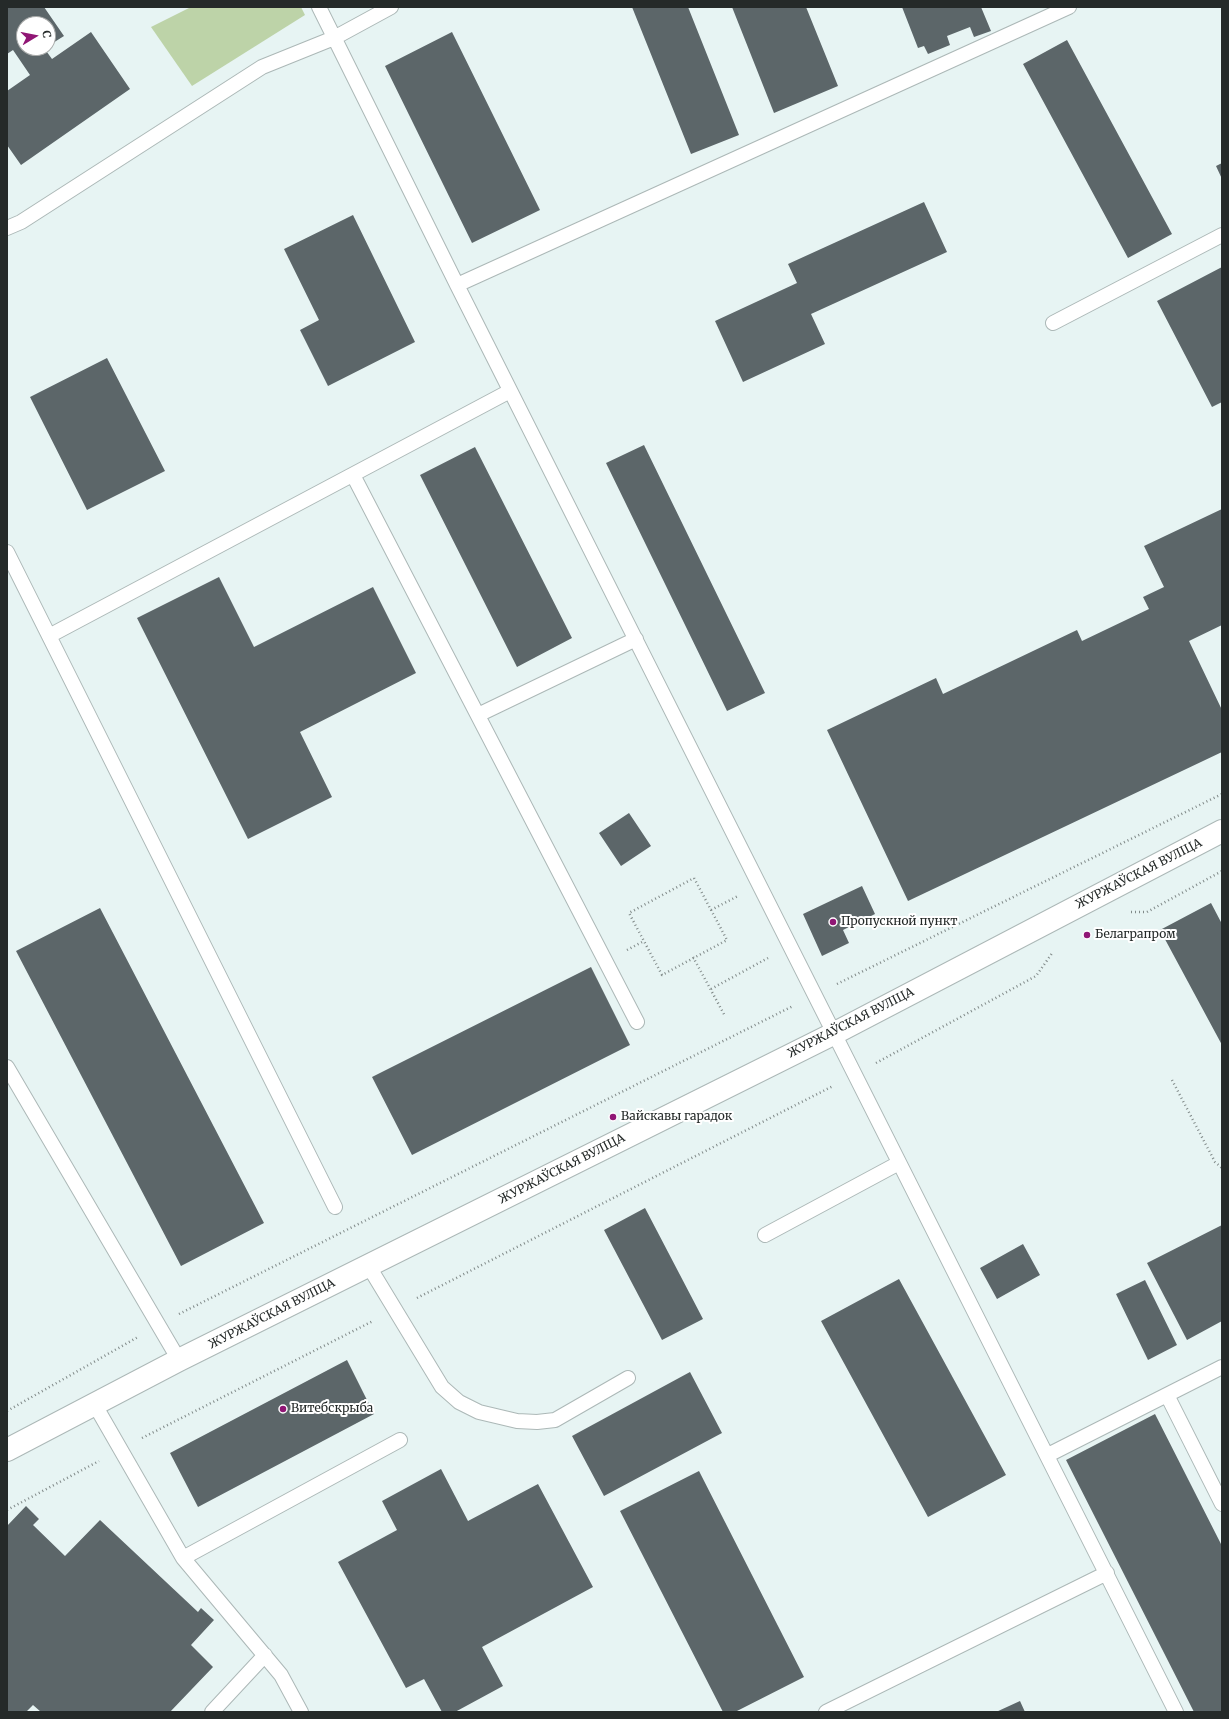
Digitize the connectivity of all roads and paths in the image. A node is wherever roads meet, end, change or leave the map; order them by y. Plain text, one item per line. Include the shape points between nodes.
1 (319, 7) edge
2 (391, 7) edge
3 (1069, 7) edge
4 (334, 38) junction
5 (7, 228) edge
6 (1222, 235) edge
7 (457, 285) junction
8 (1053, 324) dead end
9 (510, 391) junction
10 (353, 474) junction
11 (7, 552) edge
12 (48, 636) junction
13 (636, 639) junction
14 (478, 715) junction
15 (1222, 794) edge
16 (1222, 831) edge
17 (1222, 871) edge
18 (759, 884) junction
19 (711, 910) junction
20 (1125, 912) dead end
21 (1058, 946) dead end
22 (791, 947) junction
23 (694, 957) junction
24 (711, 989) junction
25 (815, 994) junction
26 (725, 1016) dead end
27 (637, 1022) dead end
28 (835, 1033) junction
29 (7, 1067) edge
30 (855, 1075) junction
31 (1172, 1080) dead end
32 (899, 1163) junction
33 (1222, 1168) edge
34 (335, 1207) dead end
35 (765, 1235) dead end
36 (368, 1265) junction
37 (395, 1309) junction
38 (159, 1325) junction
39 (179, 1360) junction
40 (1222, 1367) edge
41 (628, 1378) dead end
42 (1167, 1395) junction
43 (95, 1405) junction
44 (7, 1411) edge
45 (400, 1440) dead end
46 (120, 1449) junction
47 (7, 1450) edge
48 (1048, 1455) junction
49 (1222, 1504) edge
50 (7, 1510) edge
51 (183, 1558) junction
52 (1107, 1573) junction
53 (265, 1655) junction
54 (212, 1712) edge
55 (301, 1712) edge
56 (826, 1712) edge
57 (1176, 1712) edge

1 - 4 lane
2 - 4 lane
3 - 7 lane
4 - 5 lane via 262,67 21,222
4 - 7 lane
6 - 8 lane
7 - 9 lane
9 - 10 lane
9 - 13 lane
10 - 12 lane
10 - 14 lane
11 - 12 lane
12 - 34 lane
13 - 14 lane
13 - 18 lane
14 - 27 lane
15 - 25 path
16 - 28 street, ЖУРЖАЎСКАЯ ВУЛІЦА
17 - 20 path via 1147,912
18 - 19 path
18 - 22 lane
19 - 23 path via 727,940
19 - 23 path via 694,878 629,913 662,975
21 - 30 path via 1036,976
22 - 24 path
22 - 25 lane
23 - 24 path
24 - 26 path
25 - 28 lane
25 - 38 path
28 - 30 lane
28 - 36 street, ЖУРЖАЎСКАЯ ВУЛІЦА
29 - 38 lane
30 - 32 lane
30 - 37 path
31 - 33 path via 1215,1162
32 - 35 lane
32 - 48 lane
36 - 37 lane
36 - 39 street, ЖУРЖАЎСКАЯ ВУЛІЦА
37 - 41 lane via 442,1387 459,1402 480,1412 517,1421 555,1420
37 - 46 path
38 - 39 lane
38 - 44 path
39 - 43 street, ЖУРЖАЎСКАЯ ВУЛІЦА
40 - 42 lane
42 - 48 lane
42 - 49 lane
43 - 46 lane
43 - 47 street, ЖУРЖАЎСКАЯ ВУЛІЦА
45 - 51 lane
46 - 50 path
46 - 51 lane
48 - 52 lane
51 - 53 lane
52 - 56 lane
52 - 57 lane
53 - 54 lane
53 - 55 lane via 281,1675

